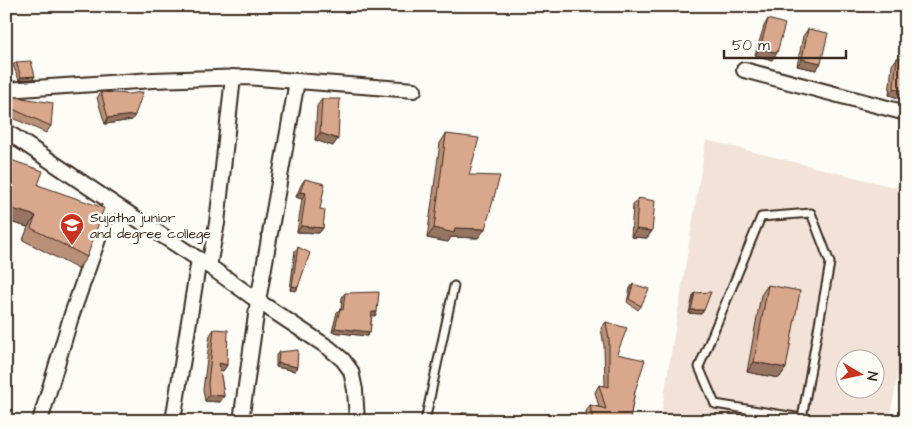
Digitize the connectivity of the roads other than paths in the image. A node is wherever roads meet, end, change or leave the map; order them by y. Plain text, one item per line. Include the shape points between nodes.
1 (744, 70) dead end
2 (233, 77) junction
3 (297, 81) junction
4 (6, 90) edge
5 (414, 90) dead end
6 (906, 113) edge
7 (6, 131) edge
8 (111, 202) junction
9 (204, 262) junction
10 (454, 286) dead end
11 (258, 301) junction
12 (802, 419) edge
13 (40, 421) edge
14 (173, 421) edge
15 (241, 421) edge
16 (357, 421) edge
17 (425, 421) edge

1 - 6 street
2 - 3 street
2 - 4 street
2 - 9 street via 217,223
3 - 5 street
3 - 11 street
7 - 8 street
8 - 9 street
8 - 13 street
9 - 11 street
9 - 14 street
10 - 17 lane
11 - 15 street
11 - 16 street via 343,360 351,371
12 - 12 lane via 830,263 811,213 761,217 699,367 715,404

